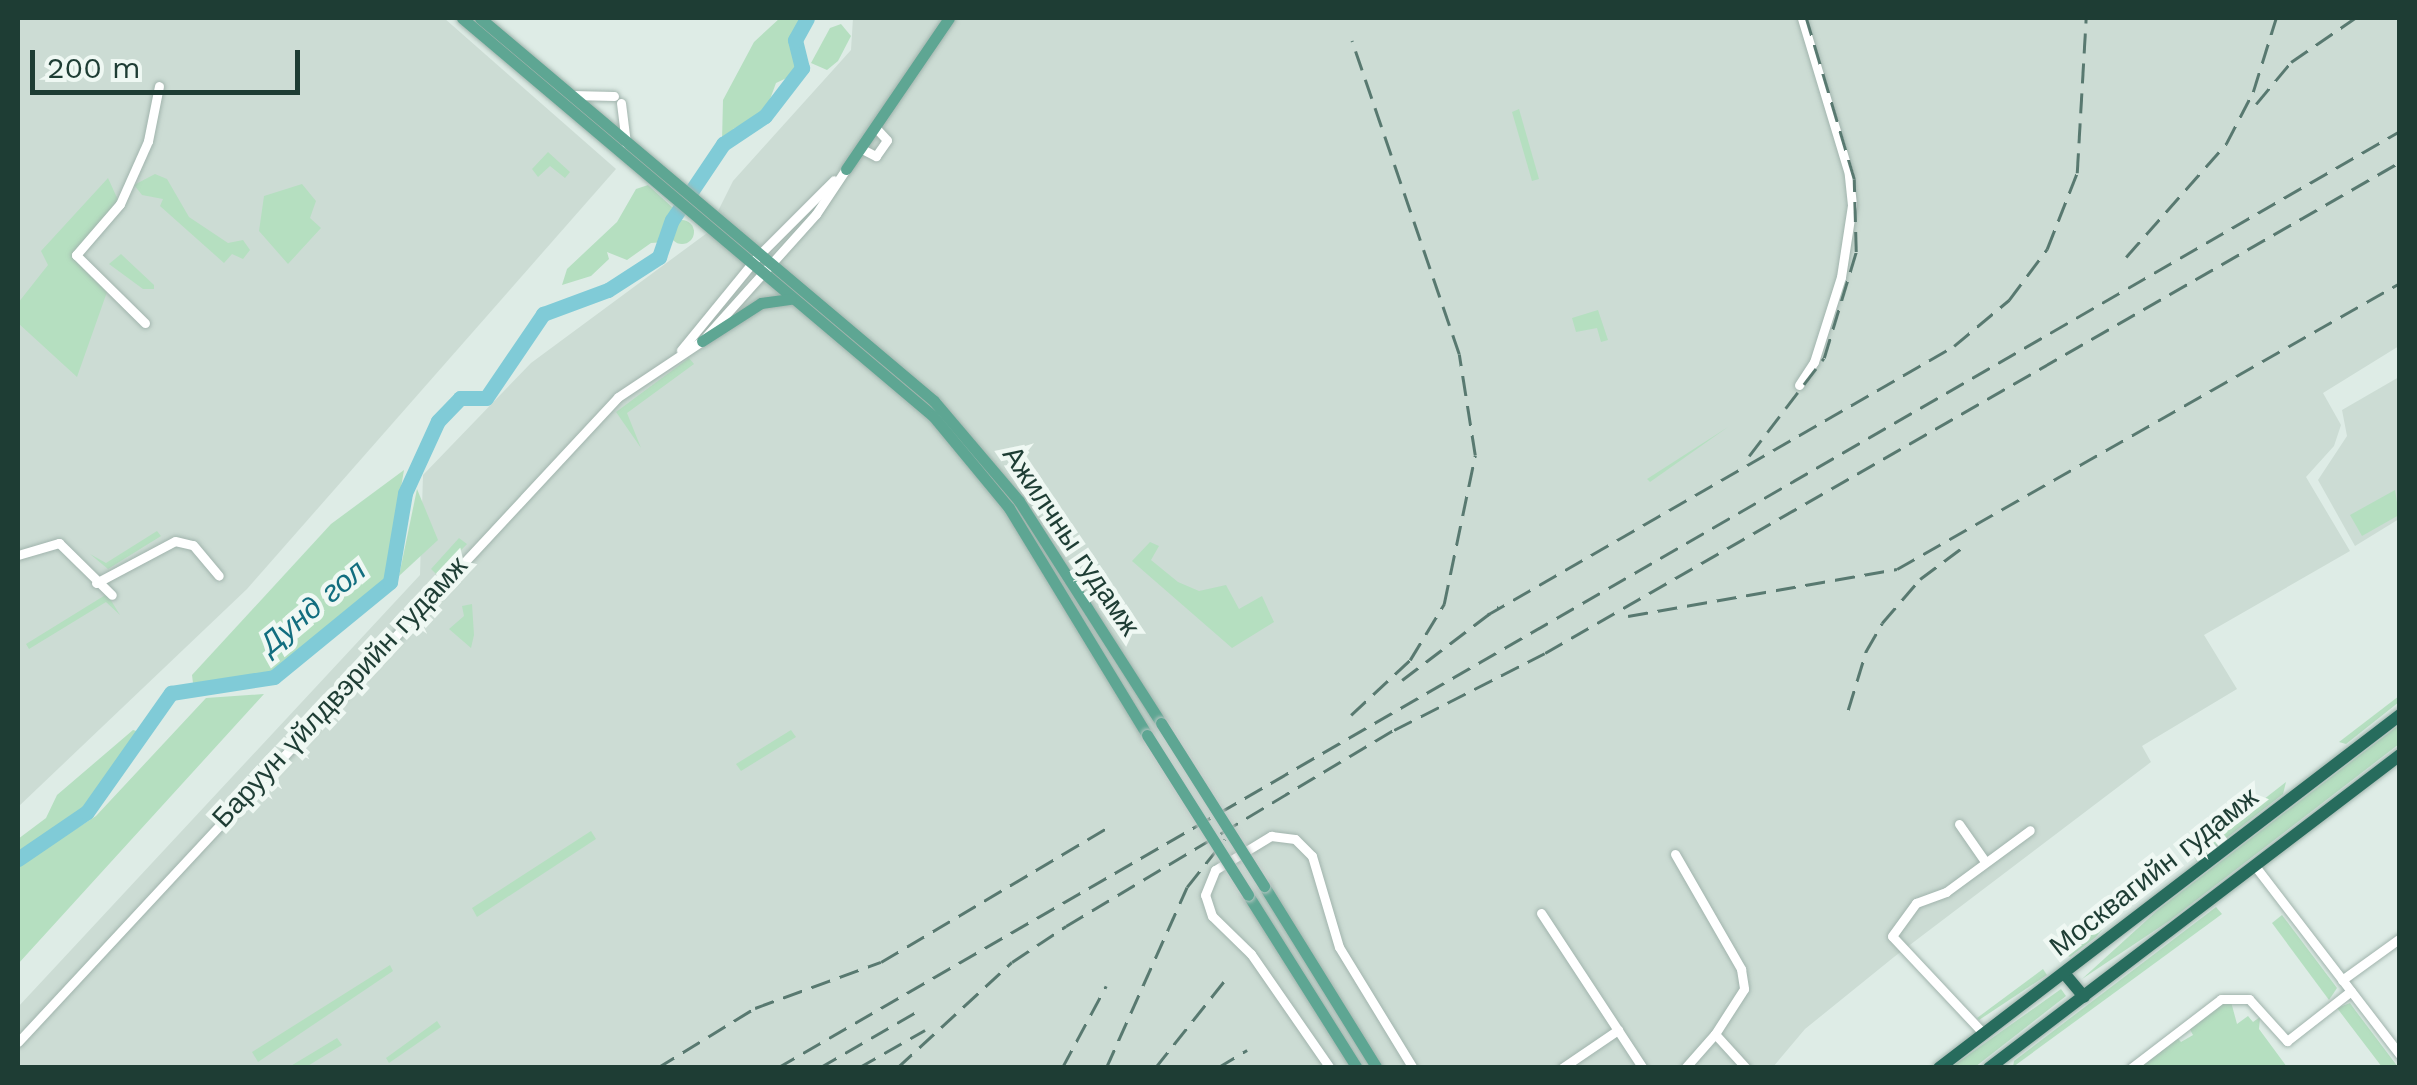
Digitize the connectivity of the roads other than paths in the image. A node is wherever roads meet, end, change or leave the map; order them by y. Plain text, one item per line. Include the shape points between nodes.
1 (462, 18) edge
2 (480, 18) edge
3 (948, 18) edge
4 (1802, 18) edge
5 (159, 86) dead end
6 (568, 94) junction
7 (626, 146) junction
8 (846, 169) junction
9 (714, 225) junction
10 (754, 260) junction
11 (766, 270) junction
12 (792, 299) junction
13 (146, 323) dead end
14 (702, 341) junction
15 (676, 356) junction
16 (1799, 385) dead end
17 (991, 473) junction
18 (18, 556) edge
19 (218, 576) dead end
20 (96, 583) junction
21 (112, 596) dead end
22 (2400, 715) edge
23 (2400, 755) edge
24 (1959, 824) dead end
25 (2030, 830) dead end
26 (1676, 854) dead end
27 (1984, 860) junction
28 (2256, 866) junction
29 (1541, 913) dead end
30 (2400, 938) edge
31 (2064, 973) junction
32 (2342, 980) junction
33 (2350, 991) junction
34 (2084, 997) junction
35 (1618, 1030) junction
36 (1715, 1034) junction
37 (1984, 1034) junction
38 (18, 1042) edge
39 (2400, 1055) edge
40 (1330, 1068) edge
41 (1356, 1068) edge
42 (1377, 1068) edge
43 (1412, 1068) edge
44 (1562, 1068) edge
45 (1643, 1068) edge
46 (1685, 1068) edge
47 (1746, 1068) edge
48 (1939, 1068) edge
49 (1989, 1068) edge
50 (2131, 1068) edge

1 - 9 main road, Ажилчны гудамж via 636,171
2 - 6 main road, Ажилчны гудамж
3 - 8 main road
4 - 16 street via 1849,174 1852,205 1841,276 1814,362
5 - 13 street via 148,141 120,204 76,255
6 - 7 main road, Ажилчны гудамж
6 - 7 street via 618,100
7 - 9 main road, Ажилчны гудамж
8 - 10 street, Баруун үйлдвэрийн гудамж
8 - 11 street, Баруун үйлдвэрийн гудамж
9 - 10 main road, Ажилчны гудамж
10 - 11 main road, Ажилчны гудамж
10 - 15 street, Баруун үйлдвэрийн гудамж
11 - 12 main road, Ажилчны гудамж
11 - 14 street, Баруун үйлдвэрийн гудамж
11 - 17 main road, Ажилчны гудамж via 934,401
12 - 14 main road via 762,303
12 - 17 main road, Ажилчны гудамж
14 - 15 street, Баруун үйлдвэрийн гудамж
15 - 38 street, Баруун үйлдвэрийн гудамж via 618,397
17 - 41 main road, Ажилчны гудамж, bridge
17 - 42 main road, Ажилчны гудамж, bridge via 1161,722
18 - 20 street via 59,542
19 - 20 street via 193,545 175,541
20 - 21 street
22 - 31 highway, Москвагийн гудамж
23 - 28 highway, Москвагийн гудамж
24 - 27 street
25 - 27 street
26 - 36 street via 1741,969 1744,989
27 - 37 street via 1946,892 1902,914 1892,936
28 - 32 street
28 - 34 highway, Москвагийн гудамж
29 - 35 street
30 - 32 street
31 - 34 highway
31 - 37 highway, Москвагийн гудамж
32 - 33 street
33 - 39 street
33 - 50 street via 2288,1041 2249,999 2221,999
34 - 49 highway, Москвагийн гудамж
35 - 44 street
35 - 45 street
36 - 46 street
36 - 47 street
37 - 48 highway, Москвагийн гудамж
40 - 43 street via 1251,954 1212,916 1205,896 1215,870 1271,836 1296,839 1312,856 1339,947

